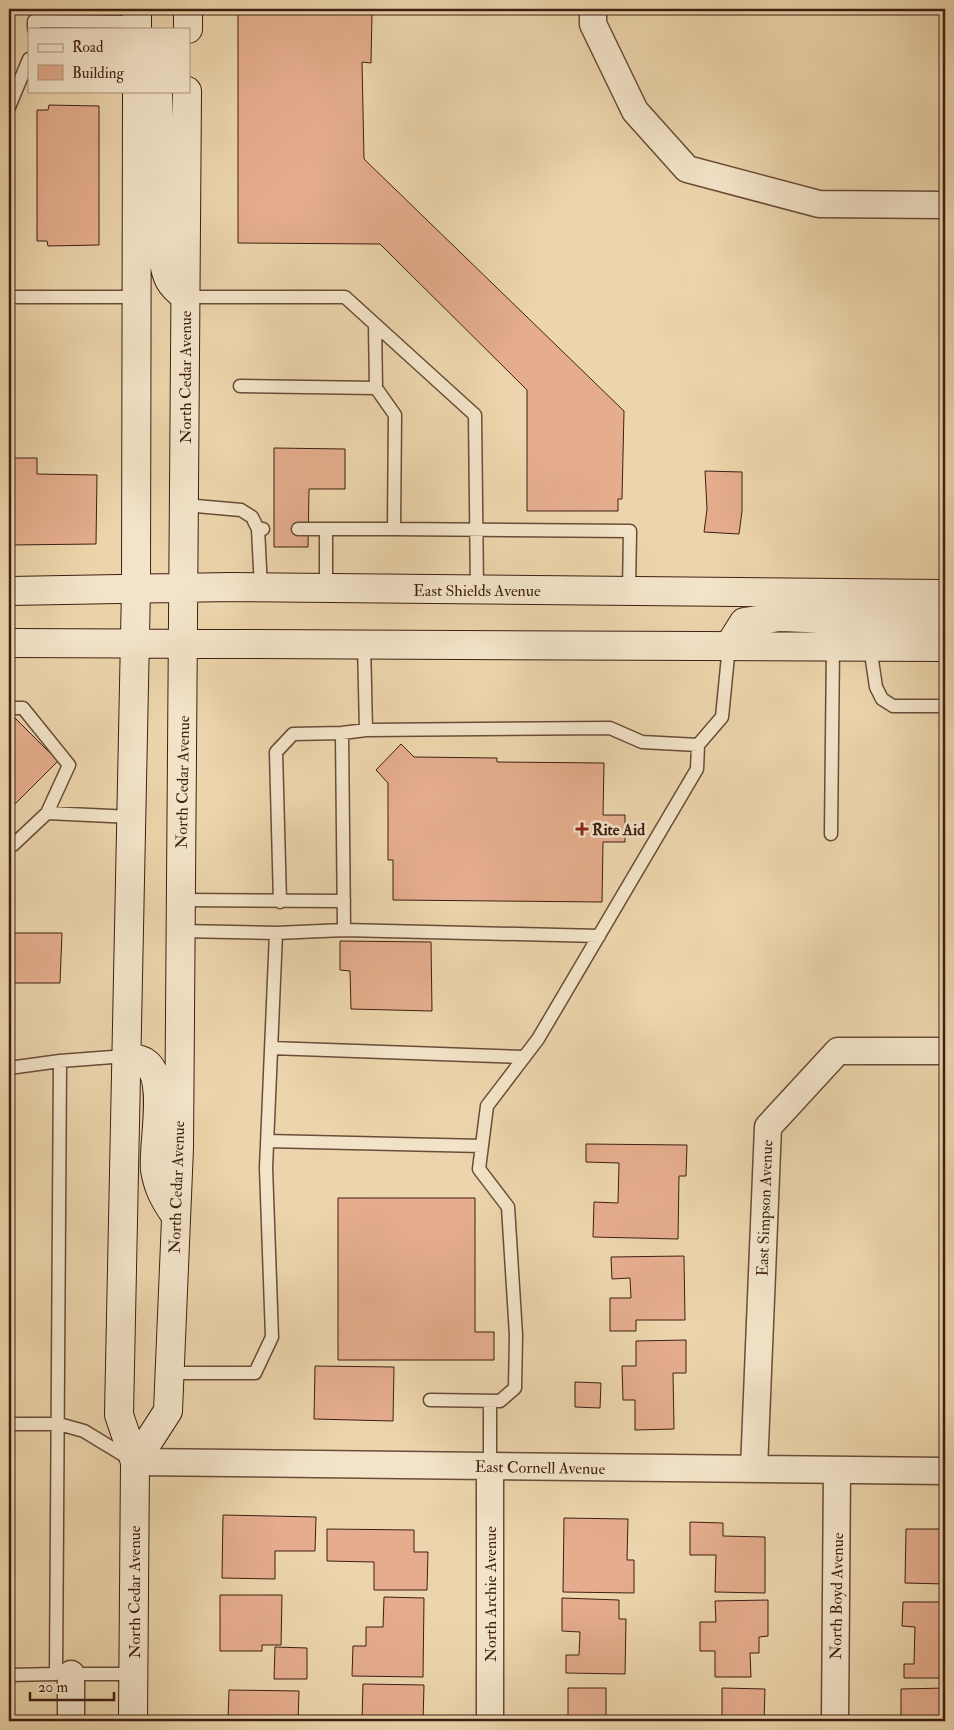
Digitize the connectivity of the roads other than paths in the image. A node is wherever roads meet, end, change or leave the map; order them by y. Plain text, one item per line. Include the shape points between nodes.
1 (188, 9) edge
2 (593, 9) edge
3 (138, 22) edge
4 (34, 28) edge
5 (188, 28) edge
6 (28, 61) edge
7 (137, 92) edge
8 (158, 92) edge
9 (187, 92) edge
10 (9, 107) edge
11 (945, 205) edge
12 (137, 296) junction
13 (9, 297) edge
14 (186, 297) junction
15 (375, 325) junction
16 (240, 386) dead end
17 (376, 388) junction
18 (185, 505) junction
19 (298, 529) dead end
20 (326, 529) junction
21 (394, 529) junction
22 (476, 529) junction
23 (184, 587) junction
24 (136, 588) junction
25 (261, 588) junction
26 (326, 589) junction
27 (9, 590) edge
28 (477, 590) junction
29 (629, 591) junction
30 (945, 594) edge
31 (945, 619) edge
32 (135, 642) junction
33 (184, 642) junction
34 (9, 643) edge
35 (364, 644) junction
36 (728, 646) junction
37 (834, 646) junction
38 (870, 647) junction
39 (945, 647) edge
40 (945, 706) edge
41 (9, 708) edge
42 (366, 730) junction
43 (342, 733) junction
44 (698, 745) junction
45 (47, 813) junction
46 (132, 817) junction
47 (831, 834) dead end
48 (9, 840) edge
49 (181, 900) junction
50 (344, 901) junction
51 (280, 902) junction
52 (344, 930) junction
53 (180, 931) junction
54 (276, 933) junction
55 (599, 936) junction
56 (271, 1048) junction
57 (945, 1051) edge
58 (126, 1056) junction
59 (524, 1057) junction
60 (60, 1060) junction
61 (9, 1068) edge
62 (267, 1141) junction
63 (482, 1146) junction
64 (176, 1216) junction
65 (169, 1373) junction
66 (430, 1400) dead end
67 (490, 1401) junction
68 (9, 1424) edge
69 (59, 1424) junction
70 (135, 1462) junction
71 (490, 1466) junction
72 (754, 1469) junction
73 (837, 1470) junction
74 (945, 1471) edge
75 (64, 1674) junction
76 (134, 1674) junction
77 (9, 1675) edge
78 (71, 1721) edge
79 (133, 1721) edge
80 (490, 1721) edge
81 (835, 1721) edge

1 - 5 main road
2 - 11 street via 594,24 635,111 687,169 819,204
3 - 4 lane via 34,21
6 - 10 lane
7 - 12 main road, North Cedar Avenue
8 - 14 main road via 163,257 173,288
9 - 14 main road, North Cedar Avenue
12 - 13 lane
12 - 24 main road, North Cedar Avenue
14 - 15 lane via 345,297
14 - 18 main road, North Cedar Avenue
15 - 17 lane
15 - 22 lane via 475,415
16 - 17 lane
17 - 21 lane via 395,415
18 - 23 main road, North Cedar Avenue
18 - 25 lane via 241,510 252,517 261,529
19 - 20 lane
20 - 21 lane
20 - 26 lane
21 - 22 lane
22 - 28 lane
22 - 29 lane via 630,531
23 - 24 main road, East Shields Avenue
23 - 25 main road, East Shields Avenue
23 - 33 main road, North Cedar Avenue
24 - 27 main road, East Shields Avenue
24 - 32 main road, North Cedar Avenue
25 - 26 main road, East Shields Avenue
26 - 28 main road, East Shields Avenue
28 - 29 main road, East Shields Avenue
29 - 30 main road, East Shields Avenue
31 - 36 main road via 780,617 744,622
32 - 33 main road
32 - 34 main road
32 - 46 main road, North Cedar Avenue
33 - 35 main road
33 - 49 main road, North Cedar Avenue
35 - 36 main road
35 - 42 lane
36 - 37 main road
36 - 44 lane via 722,717
37 - 38 main road
37 - 47 lane
38 - 39 main road
38 - 40 lane via 876,687 882,699 893,706
41 - 45 lane via 22,708 69,766
42 - 43 lane
42 - 44 lane via 610,728 642,742
43 - 50 lane
43 - 51 lane via 293,734 276,752
44 - 55 lane via 697,769
45 - 46 lane
45 - 48 lane via 13,844
46 - 58 main road, North Cedar Avenue
49 - 51 lane
49 - 53 main road, North Cedar Avenue
50 - 51 lane
50 - 52 lane
52 - 54 lane
52 - 55 lane
53 - 54 lane
53 - 64 main road, North Cedar Avenue
54 - 56 lane
55 - 59 lane
56 - 59 lane
56 - 62 lane
57 - 72 street, East Simpson Avenue via 838,1051 768,1127
58 - 60 lane
58 - 64 main road via 146,1062 152,1072 158,1092 154,1168 161,1195
58 - 70 main road, North Cedar Avenue via 119,1415
59 - 63 lane via 487,1106
60 - 61 lane
60 - 69 lane
62 - 63 lane
62 - 65 lane via 272,1337 255,1373
63 - 67 lane via 479,1168 508,1207 516,1336 515,1388 500,1401
64 - 65 main road, North Cedar Avenue
65 - 70 main road, North Cedar Avenue via 168,1411
66 - 67 lane
67 - 71 lane
68 - 69 lane
69 - 70 lane via 84,1431
69 - 75 lane
70 - 71 street, East Cornell Avenue
70 - 76 main road, North Cedar Avenue
71 - 72 street, East Cornell Avenue
71 - 80 street, North Archie Avenue
72 - 73 street, East Cornell Avenue
73 - 74 street, East Cornell Avenue
73 - 81 street, North Boyd Avenue
75 - 76 lane
75 - 77 lane
75 - 78 street
76 - 79 main road, North Cedar Avenue

